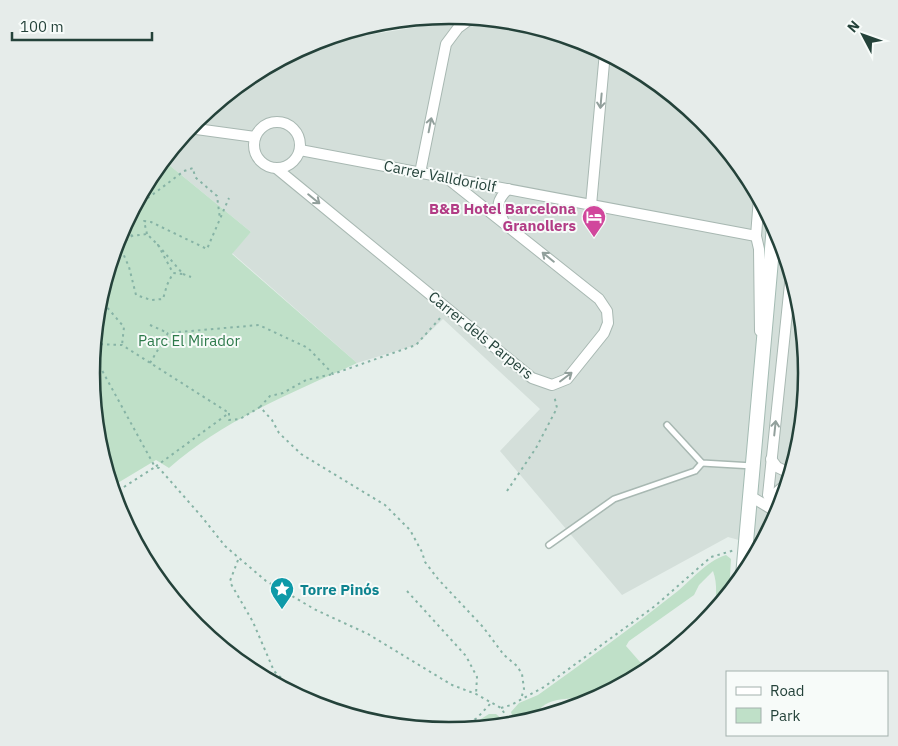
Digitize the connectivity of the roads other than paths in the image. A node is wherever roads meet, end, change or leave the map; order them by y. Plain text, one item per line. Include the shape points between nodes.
1 (463, 24) edge
2 (604, 61) edge
3 (199, 129) edge
4 (255, 137) junction
5 (300, 150) junction
6 (276, 168) junction
7 (420, 173) junction
8 (447, 178) junction
9 (508, 189) junction
10 (591, 205) junction
11 (758, 211) edge
12 (504, 221) junction
13 (756, 236) junction
14 (773, 241) edge
15 (789, 294) edge
16 (762, 362) junction
17 (667, 425) dead end
18 (772, 459) junction
19 (702, 464) junction
20 (753, 466) junction
21 (784, 470) edge
22 (750, 496) junction
23 (773, 505) edge
24 (771, 510) edge
25 (549, 545) dead end
26 (745, 558) edge

7 -> 1 street via 446,44
2 -> 10 street
3 - 4 street
4 - 5 street via 265,125 281,122 294,130
4 - 6 street via 257,156
5 - 6 street via 289,164
5 - 7 street, Carrer Valldoriolf
6 -> 12 street, Carrer dels Parpers via 532,378 552,385 567,379 604,333 608,323 607,311 599,298
7 - 8 street, Carrer Valldoriolf
8 - 9 street, Carrer Valldoriolf
8 - 12 street, Carrer dels Parpers
9 - 10 street, Carrer Valldoriolf
9 - 12 street via 498,203
10 - 13 street, Carrer Valldoriolf
11 - 13 street
13 - 16 street via 760,252
14 - 16 street
18 -> 15 street
16 - 20 street
17 - 19 lane
18 - 21 street
18 - 23 street via 768,495
19 - 20 lane
19 - 25 lane via 695,471 614,499
20 - 22 street
22 - 24 street
22 - 26 street

